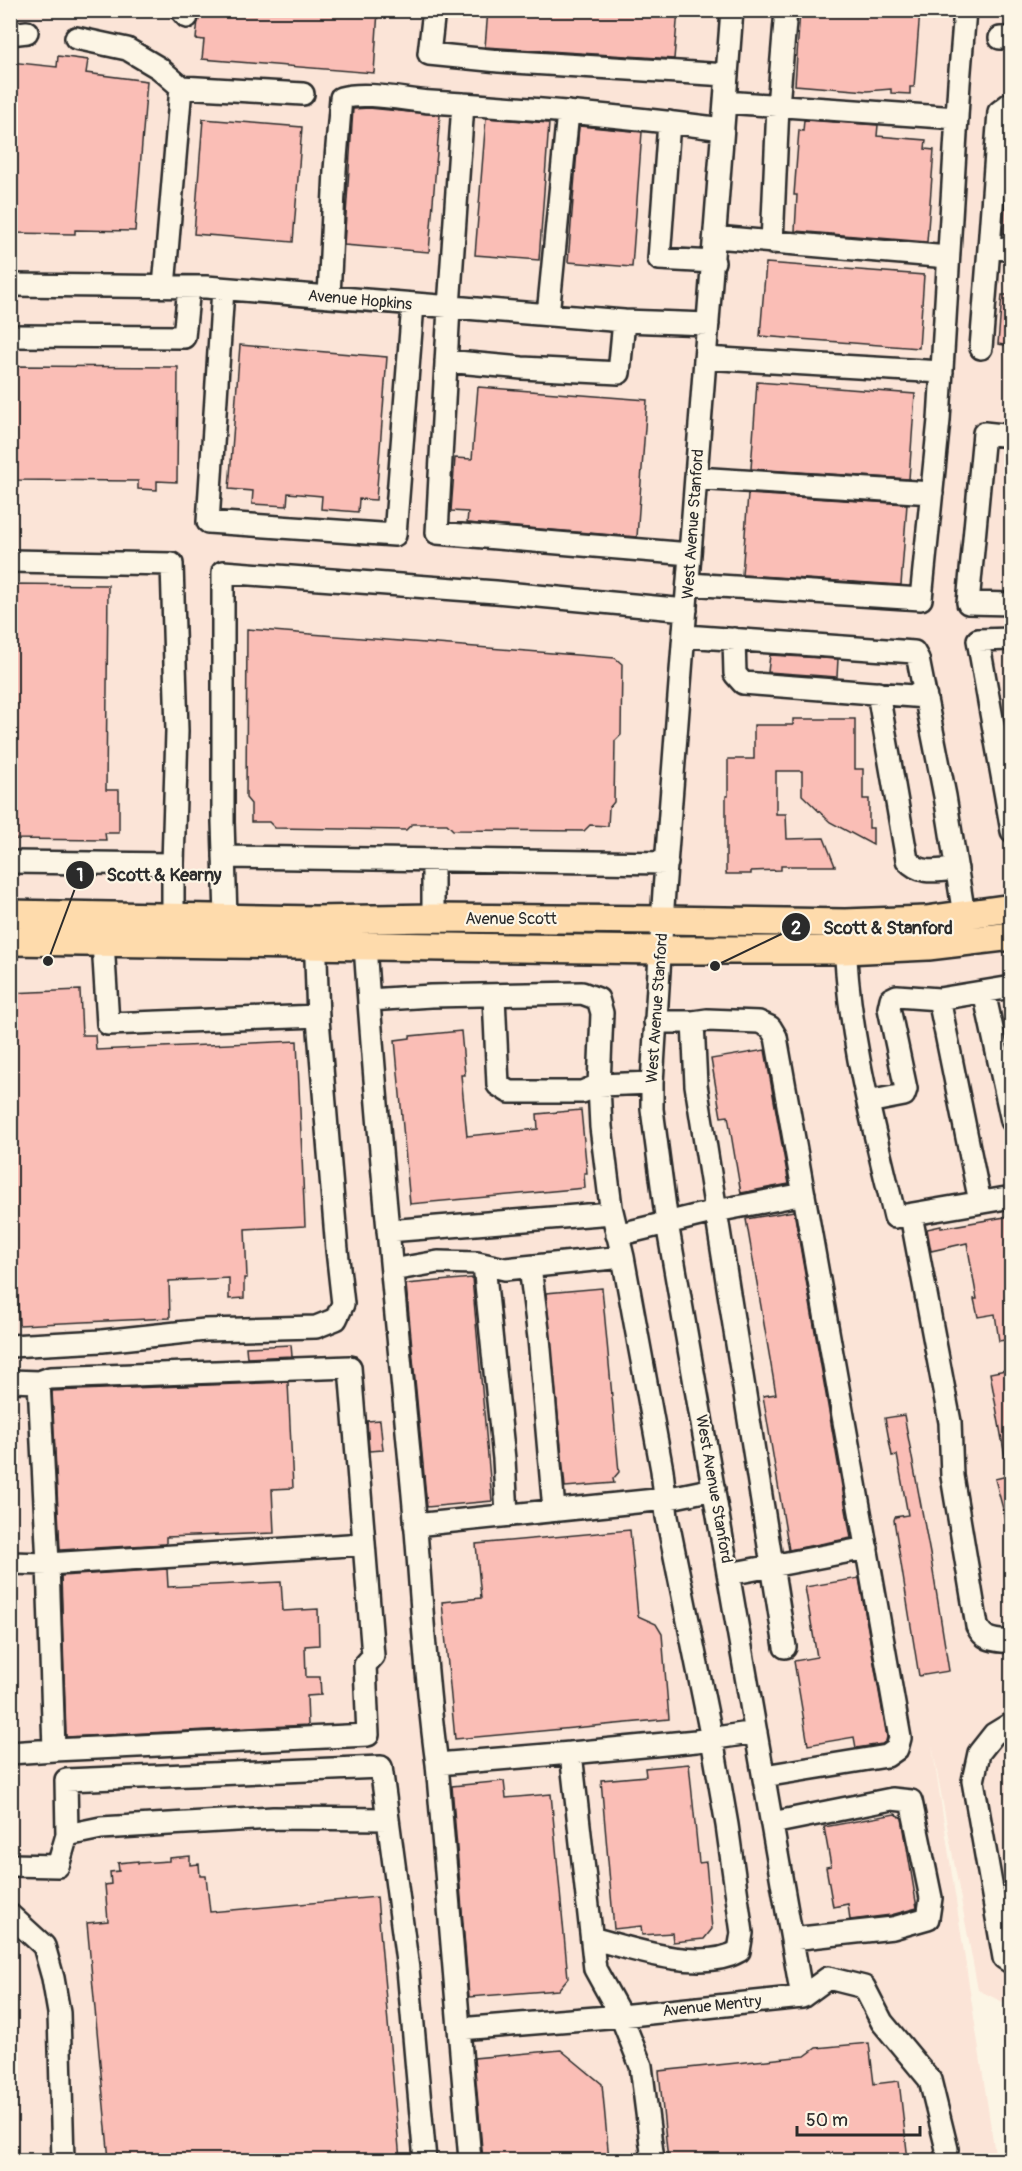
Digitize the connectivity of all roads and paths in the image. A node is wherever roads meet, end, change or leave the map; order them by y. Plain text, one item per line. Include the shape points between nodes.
1 (434, 10) edge
2 (732, 10) edge
3 (786, 10) edge
4 (965, 10) edge
5 (76, 38) dead end
6 (727, 75) junction
7 (181, 87) junction
8 (303, 94) dead end
9 (725, 102) junction
10 (1011, 102) edge
11 (463, 104) junction
12 (778, 106) junction
13 (568, 112) junction
14 (957, 118) junction
15 (669, 122) junction
16 (723, 129) junction
17 (716, 237) junction
18 (772, 243) junction
19 (989, 248) junction
20 (1011, 249) edge
21 (948, 257) junction
22 (714, 262) junction
23 (10, 285) edge
24 (164, 287) junction
25 (189, 287) junction
26 (223, 289) junction
27 (329, 297) junction
28 (413, 304) junction
29 (449, 307) junction
30 (548, 315) junction
31 (624, 321) junction
32 (708, 324) junction
33 (10, 336) edge
34 (981, 348) dead end
35 (705, 358) junction
36 (446, 360) junction
37 (942, 372) junction
38 (1011, 435) edge
39 (696, 478) junction
40 (932, 493) junction
41 (690, 554) junction
42 (10, 561) edge
43 (688, 584) junction
44 (1011, 604) edge
45 (686, 610) junction
46 (685, 636) junction
47 (734, 639) junction
48 (1011, 639) edge
49 (878, 693) junction
50 (926, 697) junction
51 (1011, 833) edge
52 (224, 857) junction
53 (433, 860) junction
54 (10, 862) edge
55 (667, 863) junction
56 (173, 864) junction
57 (957, 869) junction
58 (1011, 908) edge
59 (10, 914) edge
60 (964, 915) junction
61 (173, 917) junction
62 (226, 917) junction
63 (433, 918) junction
64 (663, 920) junction
65 (844, 923) junction
66 (315, 933) junction
67 (1011, 936) edge
68 (10, 941) edge
69 (103, 942) junction
70 (365, 945) junction
71 (661, 950) junction
72 (845, 950) junction
73 (1011, 987) edge
74 (984, 992) junction
75 (494, 996) junction
76 (939, 999) junction
77 (369, 1000) junction
78 (318, 1016) junction
79 (655, 1022) junction
80 (693, 1022) junction
81 (652, 1083) junction
82 (599, 1085) junction
83 (868, 1102) junction
84 (1011, 1121) edge
85 (804, 1194) junction
86 (1011, 1197) edge
87 (980, 1202) junction
88 (716, 1211) junction
89 (612, 1213) junction
90 (911, 1215) junction
91 (667, 1223) junction
92 (388, 1231) junction
93 (617, 1235) junction
94 (622, 1257) junction
95 (484, 1265) junction
96 (530, 1266) junction
97 (392, 1270) junction
98 (10, 1346) edge
99 (10, 1381) edge
100 (39, 1382) junction
101 (714, 1489) junction
102 (665, 1498) junction
103 (554, 1510) junction
104 (507, 1515) junction
105 (416, 1525) junction
106 (364, 1545) junction
107 (867, 1548) junction
108 (10, 1563) edge
109 (48, 1564) junction
110 (772, 1566) junction
111 (729, 1574) junction
112 (1011, 1642) edge
113 (785, 1647) dead end
114 (1011, 1723) edge
115 (756, 1732) junction
116 (712, 1739) junction
117 (54, 1750) junction
118 (10, 1753) edge
119 (571, 1753) junction
120 (437, 1764) junction
121 (764, 1776) junction
122 (388, 1819) junction
123 (772, 1823) junction
124 (67, 1835) junction
125 (10, 1865) edge
126 (10, 1915) edge
127 (592, 1938) junction
128 (792, 1939) junction
129 (1009, 1959) edge
130 (802, 1996) junction
131 (621, 2016) junction
132 (459, 2029) junction
133 (63, 2160) edge
134 (425, 2160) edge
135 (470, 2160) edge
136 (652, 2160) edge
137 (945, 2160) edge

1 - 6 street via 429,54
2 - 6 street, West Avenue Stanford
3 - 12 street
4 - 14 street
5 - 7 street via 127,49
6 - 9 street, West Avenue Stanford
7 - 8 street
7 - 24 street
9 - 12 street
9 - 16 street, West Avenue Stanford
10 - 19 street via 999,112
11 - 13 street
11 - 27 street via 354,94 341,98
11 - 29 street
12 - 14 street
12 - 18 street
13 - 15 street
13 - 30 street
14 - 21 street
15 - 16 street
15 - 22 street via 659,259
16 - 17 street, West Avenue Stanford
17 - 18 street
17 - 22 street, West Avenue Stanford
18 - 21 street
19 - 20 street
19 - 34 street
21 - 37 street
22 - 32 street, West Avenue Stanford
23 - 24 street, Avenue Hopkins
24 - 25 street, Avenue Hopkins
25 - 26 street, Avenue Hopkins
25 - 33 street via 184,336
26 - 27 street, Avenue Hopkins
26 - 28 street via 208,522 395,535
27 - 28 street, Avenue Hopkins
28 - 29 street, Avenue Hopkins
29 - 30 street, Avenue Hopkins
29 - 36 street
30 - 31 street, Avenue Hopkins
31 - 32 street, Avenue Hopkins
31 - 36 street via 619,373
32 - 35 street, West Avenue Stanford
35 - 37 street
35 - 39 street, West Avenue Stanford
36 - 41 street via 436,533
37 - 40 street
38 - 44 street via 984,433 968,603
39 - 40 street
39 - 41 street, West Avenue Stanford
40 - 43 street via 921,599
41 - 43 street, West Avenue Stanford
42 - 56 street via 172,564 177,731
43 - 45 street, West Avenue Stanford
45 - 46 street, West Avenue Stanford
45 - 52 street via 224,572
46 - 47 street
46 - 55 street, West Avenue Stanford
47 - 49 street via 735,674 743,683
47 - 50 street via 914,652
48 - 51 street via 978,640
49 - 50 street
49 - 57 street via 907,860 926,871
50 - 57 street
52 - 53 street
52 - 62 street
53 - 55 street
53 - 63 street
54 - 56 street
55 - 64 street, West Avenue Stanford
56 - 61 street
57 - 60 street
58 - 60 main road, Avenue Scott
59 - 61 main road, Avenue Scott
60 - 65 main road, Avenue Scott
61 - 62 main road, Avenue Scott
62 - 66 main road, Avenue Scott
63 - 64 main road, Avenue Scott
63 - 66 main road, Avenue Scott
64 - 65 main road, Avenue Scott
64 - 71 street, West Avenue Stanford
65 - 72 street
66 - 69 main road, Avenue Scott
66 - 70 main road, Avenue Scott
66 - 78 street
67 - 72 main road, Avenue Scott
68 - 69 main road, Avenue Scott
69 - 78 street via 108,1024
70 - 71 main road, Avenue Scott
70 - 77 street
71 - 72 main road, Avenue Scott
71 - 79 street, West Avenue Stanford
72 - 83 street via 849,1005
73 - 74 street
74 - 76 street
74 - 84 street
75 - 77 street
75 - 82 street via 582,993 598,999 602,1013
75 - 82 street via 498,1085 509,1092 582,1092
76 - 83 street via 891,999 889,1008 906,1089 904,1095
76 - 87 street
77 - 92 street
78 - 98 street via 343,1304 336,1318 316,1327 205,1330
79 - 80 street
79 - 81 street, West Avenue Stanford
80 - 85 street via 759,1022 770,1027 776,1037
80 - 88 street via 696,1085
81 - 82 street
81 - 91 street, West Avenue Stanford
82 - 89 street
83 - 90 street via 895,1217
85 - 88 street
85 - 107 street
86 - 87 street
87 - 90 street
88 - 91 street
88 - 110 street
89 - 92 street
89 - 93 street
90 - 112 street via 950,1422 952,1476 977,1626 988,1639
91 - 93 street
91 - 101 street, West Avenue Stanford
92 - 97 street
93 - 94 street
94 - 96 street
94 - 102 street
95 - 96 street via 505,1269
95 - 97 street via 438,1262
95 - 104 street
96 - 103 street
97 - 105 street
99 - 100 street
100 - 106 street via 50,1378 350,1367
100 - 109 street
101 - 102 street
101 - 111 street, West Avenue Stanford
102 - 103 street
102 - 116 street
103 - 104 street
104 - 105 street
105 - 120 street via 428,1703
106 - 109 street
106 - 117 street via 373,1656 365,1665 368,1735
107 - 110 street
107 - 121 street via 900,1738 897,1749 888,1756
108 - 109 street
109 - 117 street
110 - 111 street
110 - 113 street
111 - 115 street, West Avenue Stanford
114 - 129 street via 994,1734 978,1753 973,1781
115 - 116 street
115 - 121 street, West Avenue Stanford
116 - 119 street
116 - 127 street via 738,1902 739,1951 729,1957 680,1959
117 - 118 street
119 - 120 street
119 - 127 street
120 - 132 street
121 - 123 street, West Avenue Stanford
122 - 124 street via 273,1818 101,1828
122 - 124 street via 381,1767 66,1780
122 - 134 street via 408,1969
123 - 128 street, West Avenue Stanford
123 - 128 street via 892,1799 911,1802 931,1898 928,1918 893,1928
124 - 125 street via 58,1866
126 - 133 street via 44,1946 53,1978 58,2013
127 - 131 street via 595,1969
128 - 130 street, West Avenue Stanford
130 - 131 street, Avenue Mentry
130 - 137 street via 828,1978 864,1987 882,2022 930,2080 947,2149
131 - 132 street, Avenue Mentry
131 - 136 street via 641,2066
132 - 135 street

